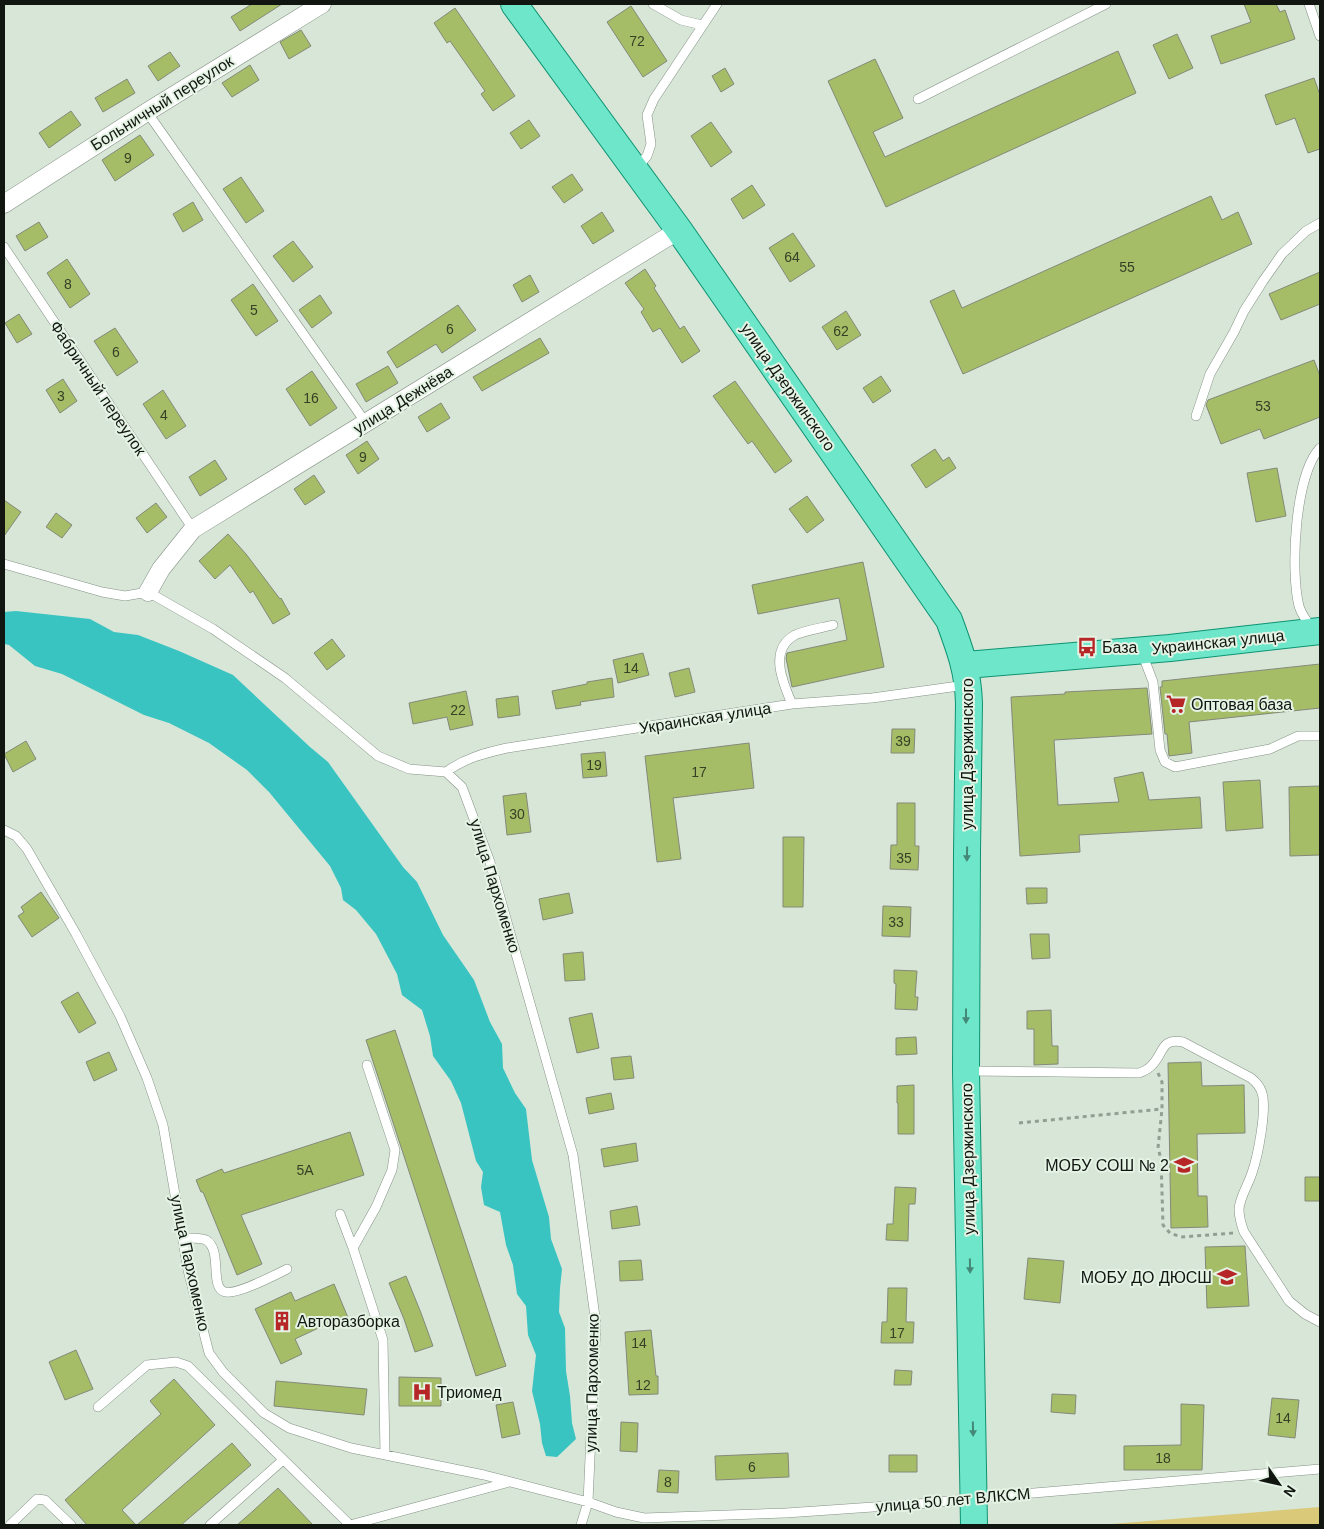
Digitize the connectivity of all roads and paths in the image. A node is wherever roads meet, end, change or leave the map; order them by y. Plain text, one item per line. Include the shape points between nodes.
1 (322, 4) edge
2 (514, 4) edge
3 (653, 4) edge
4 (717, 4) edge
5 (1106, 4) edge
6 (1309, 4) edge
7 (702, 25) junction
8 (1320, 36) edge
9 (918, 99) dead end
10 (146, 112) junction
11 (635, 170) junction
12 (4, 204) edge
13 (1320, 224) edge
14 (679, 230) junction
15 (4, 247) edge
16 (1196, 416) dead end
17 (366, 423) junction
18 (1320, 448) edge
19 (193, 529) junction
20 (4, 564) edge
21 (148, 592) junction
22 (833, 625) dead end
23 (1317, 632) edge
24 (1141, 650) junction
25 (967, 675) junction
26 (792, 704) junction
27 (1320, 736) edge
28 (446, 772) junction
29 (4, 830) edge
30 (367, 1065) dead end
31 (1152, 1065) junction
32 (966, 1071) junction
33 (1162, 1109) junction
34 (1019, 1123) dead end
35 (340, 1214) dead end
36 (1244, 1232) junction
37 (183, 1238) junction
38 (353, 1248) junction
39 (287, 1269) dead end
40 (1320, 1322) edge
41 (98, 1407) dead end
42 (385, 1455) junction
43 (283, 1460) junction
44 (1320, 1469) edge
45 (509, 1482) junction
46 (974, 1498) junction
47 (588, 1502) junction
48 (701, 1521) edge
49 (10, 1525) edge
50 (72, 1525) edge
51 (210, 1525) edge
52 (350, 1525) edge
53 (581, 1525) edge
54 (974, 1525) edge

1 - 10 street, Больничный переулок
2 - 11 main road, улица Дзержинского
3 - 7 lane via 681,20
4 - 7 lane
5 - 9 lane
6 - 8 lane
7 - 11 lane via 654,99 648,115 651,144 648,156
10 - 12 street, Больничный переулок
10 - 17 lane
11 - 14 main road, улица Дзержинского
13 - 16 lane via 1306,231 1282,254 1263,281 1210,374
14 - 17 street, улица Дежнёва
14 - 25 main road, улица Дзержинского via 948,620
15 - 19 lane, Фабричный переулок
17 - 19 street, улица Дежнёва
18 - 23 lane via 1306,473 1296,535 1299,607
19 - 21 street, улица Дежнёва via 161,569
20 - 21 lane via 125,596
21 - 28 lane via 213,629 285,678 378,756 409,769
22 - 26 lane via 796,635 784,644 780,655 781,678
23 - 24 main road, Украинская улица
24 - 25 main road, Украинская улица
24 - 27 lane via 1153,682 1160,750 1165,762 1175,767 1270,749 1298,736
25 - 26 lane, Украинская улица via 872,698
25 -> 32 main road, улица Дзержинского
26 - 28 lane, Украинская улица via 507,748 480,754
28 - 47 lane, улица Пархоменко via 462,787 490,862 573,1155 596,1324
29 - 37 lane, улица Пархоменко via 16,836 27,849 120,1016 163,1125
30 - 38 lane via 395,1150 392,1170
31 - 32 lane via 1139,1073
31 - 33 path via 1162,1082
31 - 36 lane via 1159,1053 1174,1040 1258,1084 1264,1108 1255,1162 1239,1210
32 -> 46 main road, улица Дзержинского
33 - 34 path
33 - 36 path via 1158,1148 1163,1225 1170,1233 1181,1237
35 - 38 lane
36 - 40 lane via 1289,1301
37 - 39 lane via 205,1240 211,1245 216,1259 216,1280 224,1292 257,1284
37 - 42 lane, улица Пархоменко via 209,1353 223,1372 264,1413 289,1428
38 - 42 lane via 383,1340
41 - 43 lane via 147,1365 176,1362 188,1366
42 - 45 lane, улица Пархоменко
43 - 51 lane
43 - 52 lane
44 - 46 lane, улица 50 лет ВЛКСМ
45 - 47 lane, улица Пархоменко
45 - 52 lane
46 - 48 lane, улица 50 лет ВЛКСМ
46 - 54 main road, улица Дзержинского
47 - 48 lane, улица 50 лет ВЛКСМ via 644,1518
47 - 53 lane, улица Пархоменко
49 - 50 lane via 37,1499 45,1500

